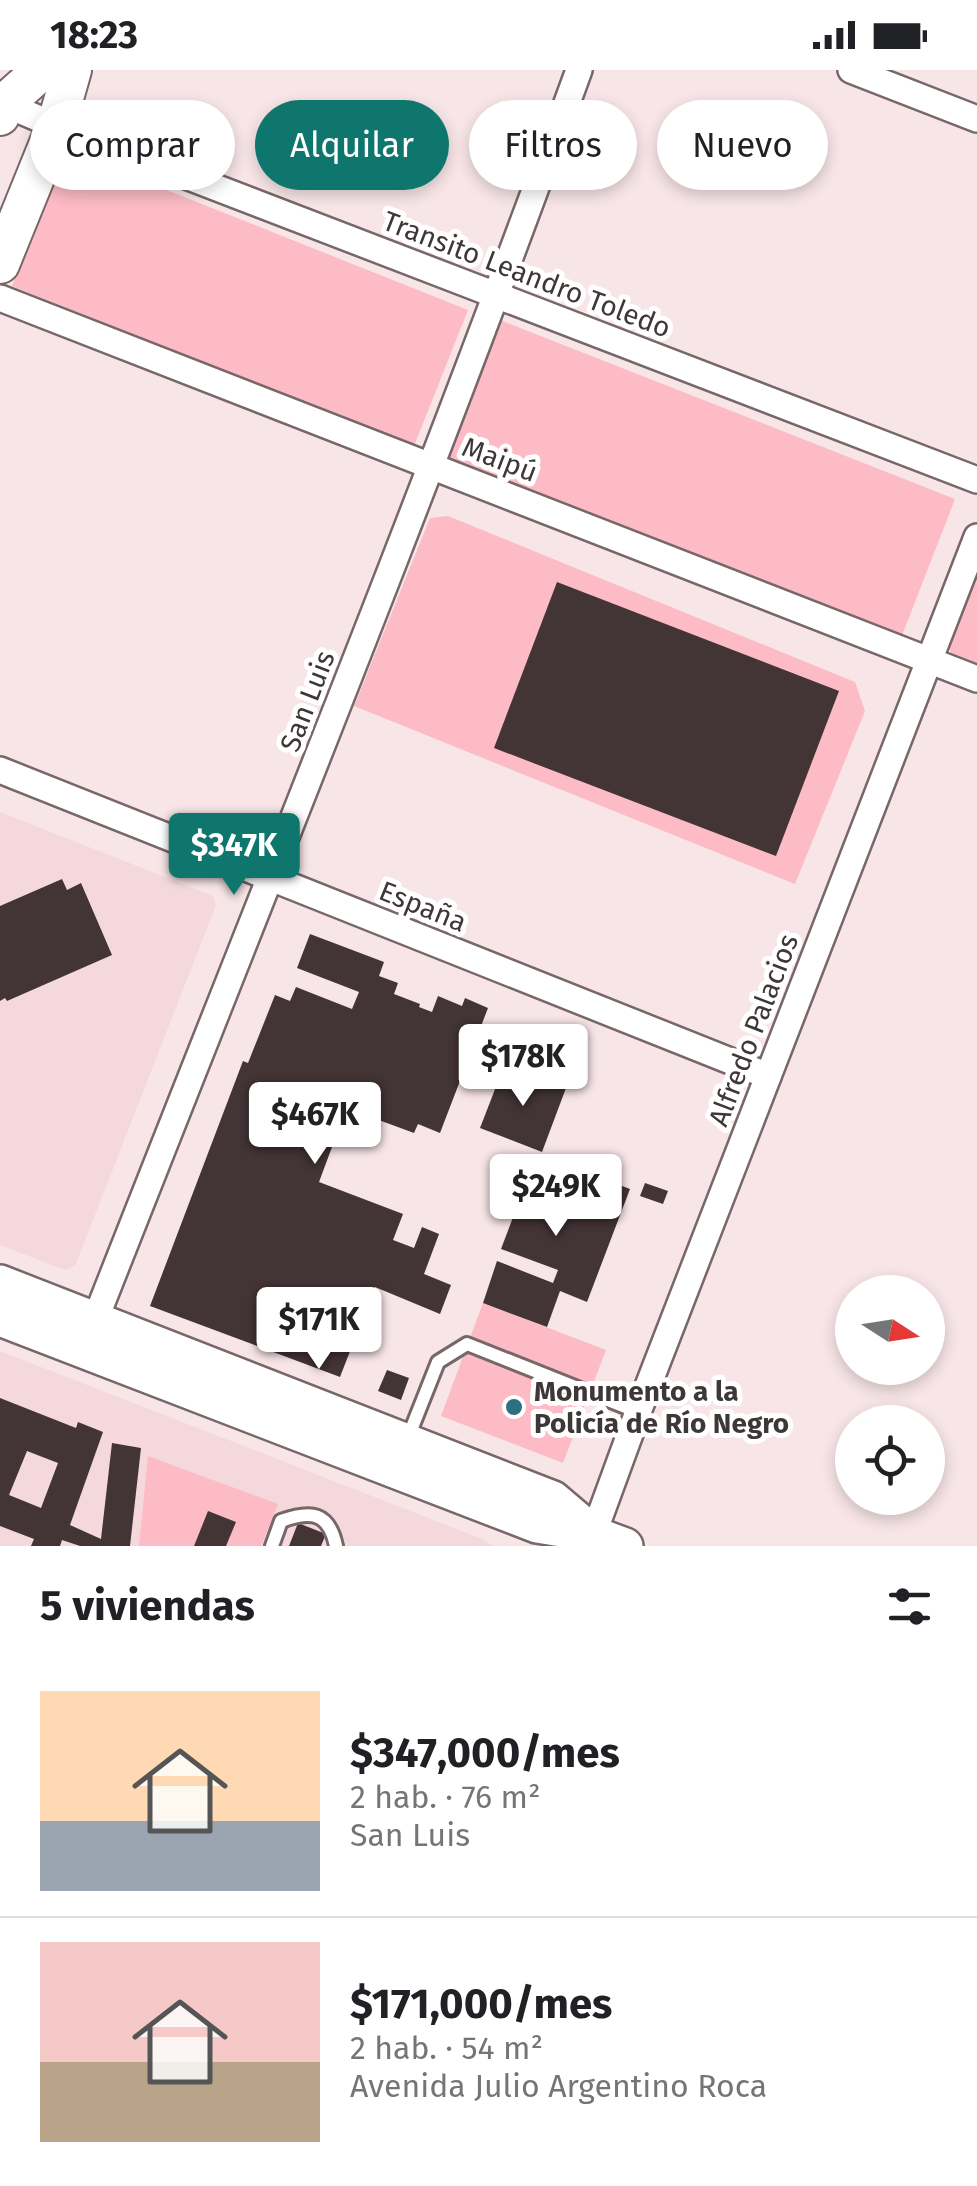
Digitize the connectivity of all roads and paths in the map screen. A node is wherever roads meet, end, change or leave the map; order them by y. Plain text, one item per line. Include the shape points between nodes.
1 (42, 70) edge
2 (72, 70) edge
3 (579, 70) edge
4 (851, 70) edge
5 (63, 100) edge
6 (2, 107) edge
7 (30, 117) edge
8 (977, 119) edge
9 (30, 190) edge
10 (223, 190) edge
11 (0, 264) edge
12 (498, 295) junction
13 (0, 298) edge
14 (430, 464) junction
15 (977, 480) edge
16 (977, 537) edge
17 (929, 660) junction
18 (977, 680) edge
19 (0, 770) edge
20 (272, 877) junction
21 (768, 1076) junction
22 (0, 1283) edge
23 (0, 1318) edge
24 (89, 1335) junction
25 (638, 1412) junction
26 (406, 1441) junction
27 (602, 1542) edge
28 (272, 1546) edge
29 (336, 1546) edge

1 - 6 main road
2 - 5 main road
3 - 12 street, San Luis
4 - 8 street
6 - 7 street, Transito Leandro Toledo
9 - 11 main road
10 - 12 street, Transito Leandro Toledo
12 - 14 street, San Luis
12 - 15 street, Transito Leandro Toledo
13 - 14 street, Maipú
14 - 17 street, Maipú
14 - 20 street, San Luis
16 - 17 street, Alfredo Palacios
17 - 18 street, Maipú
17 - 21 street, Alfredo Palacios
19 - 20 street, España
20 - 21 street, España
20 - 24 street, San Luis
21 - 25 street, Alfredo Palacios
22 - 24 street
23 - 24 street
24 - 26 street
24 - 27 street via 537,1525
25 - 26 lane via 467,1344 438,1362
25 - 27 street, Alfredo Palacios
26 - 27 street via 553,1499
28 - 29 lane via 281,1521 302,1514 320,1517

